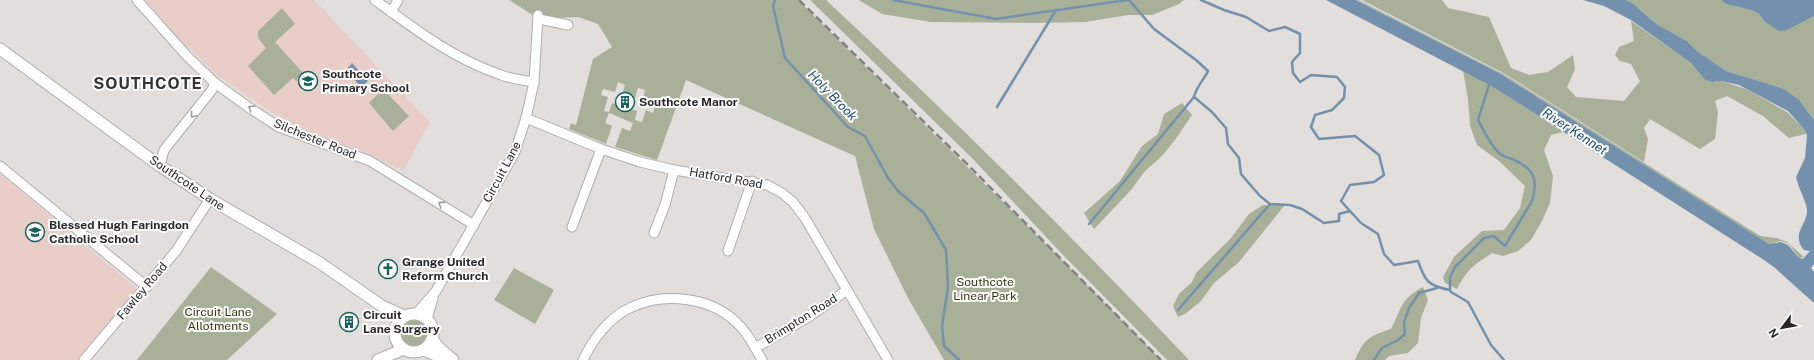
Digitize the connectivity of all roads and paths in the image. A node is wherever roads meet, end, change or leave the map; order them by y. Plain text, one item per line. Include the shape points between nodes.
1 (137, 0) edge
2 (375, 0) edge
3 (398, 0) edge
4 (391, 12) junction
5 (568, 25) dead end
6 (0, 49) edge
7 (534, 82) junction
8 (216, 83) junction
9 (526, 118) junction
10 (601, 149) junction
11 (0, 166) edge
12 (160, 166) junction
13 (674, 170) junction
14 (752, 181) junction
15 (210, 200) junction
16 (474, 225) junction
17 (572, 227) dead end
18 (654, 233) dead end
19 (728, 251) dead end
20 (146, 287) junction
21 (846, 290) junction
22 (436, 291) junction
23 (416, 314) junction
24 (427, 319) junction
25 (400, 320) junction
26 (395, 339) junction
27 (432, 339) junction
28 (755, 348) junction
29 (404, 349) junction
30 (423, 350) junction
31 (84, 360) edge
32 (378, 360) edge
33 (448, 360) edge
34 (453, 360) edge
35 (583, 360) edge
36 (762, 360) edge
37 (888, 360) edge

1 - 8 street, Silchester Road via 187,56
2 - 4 street
3 - 4 street
4 - 7 street via 460,58 502,76
5 - 7 street, Circuit Lane via 538,17
6 - 12 street, Southcote Lane
7 - 9 street, Circuit Lane
8 -> 12 street via 164,150
16 -> 8 street, Silchester Road via 370,161 279,127
9 - 10 street, Hatford Road
9 - 16 street, Circuit Lane via 515,152
10 - 13 street, Hatford Road
10 - 17 street
11 - 20 street
12 - 15 street, Southcote Lane
13 - 14 street, Hatford Road
13 - 18 street
14 - 19 street
14 - 21 street, Hatford Road via 767,185 793,202 805,218
15 - 20 street, Fawley Road via 176,251
15 - 25 street, Southcote Lane via 320,263
16 - 22 street, Circuit Lane
20 - 31 street, Fawley Road
21 - 28 street, Brimpton Road via 807,318
21 - 37 street, Hatford Road
22 - 23 street, Circuit Lane
22 - 24 street, Circuit Lane
23 - 24 street
23 - 25 street
24 - 27 street via 432,329
25 - 26 street via 395,330
26 - 29 street
26 - 32 street
27 - 30 street
27 - 34 street
28 - 35 street via 736,322 707,304 681,299 654,300 632,307 612,319 589,347
28 - 36 street
29 - 30 street via 412,352
29 - 32 street
30 - 33 street

